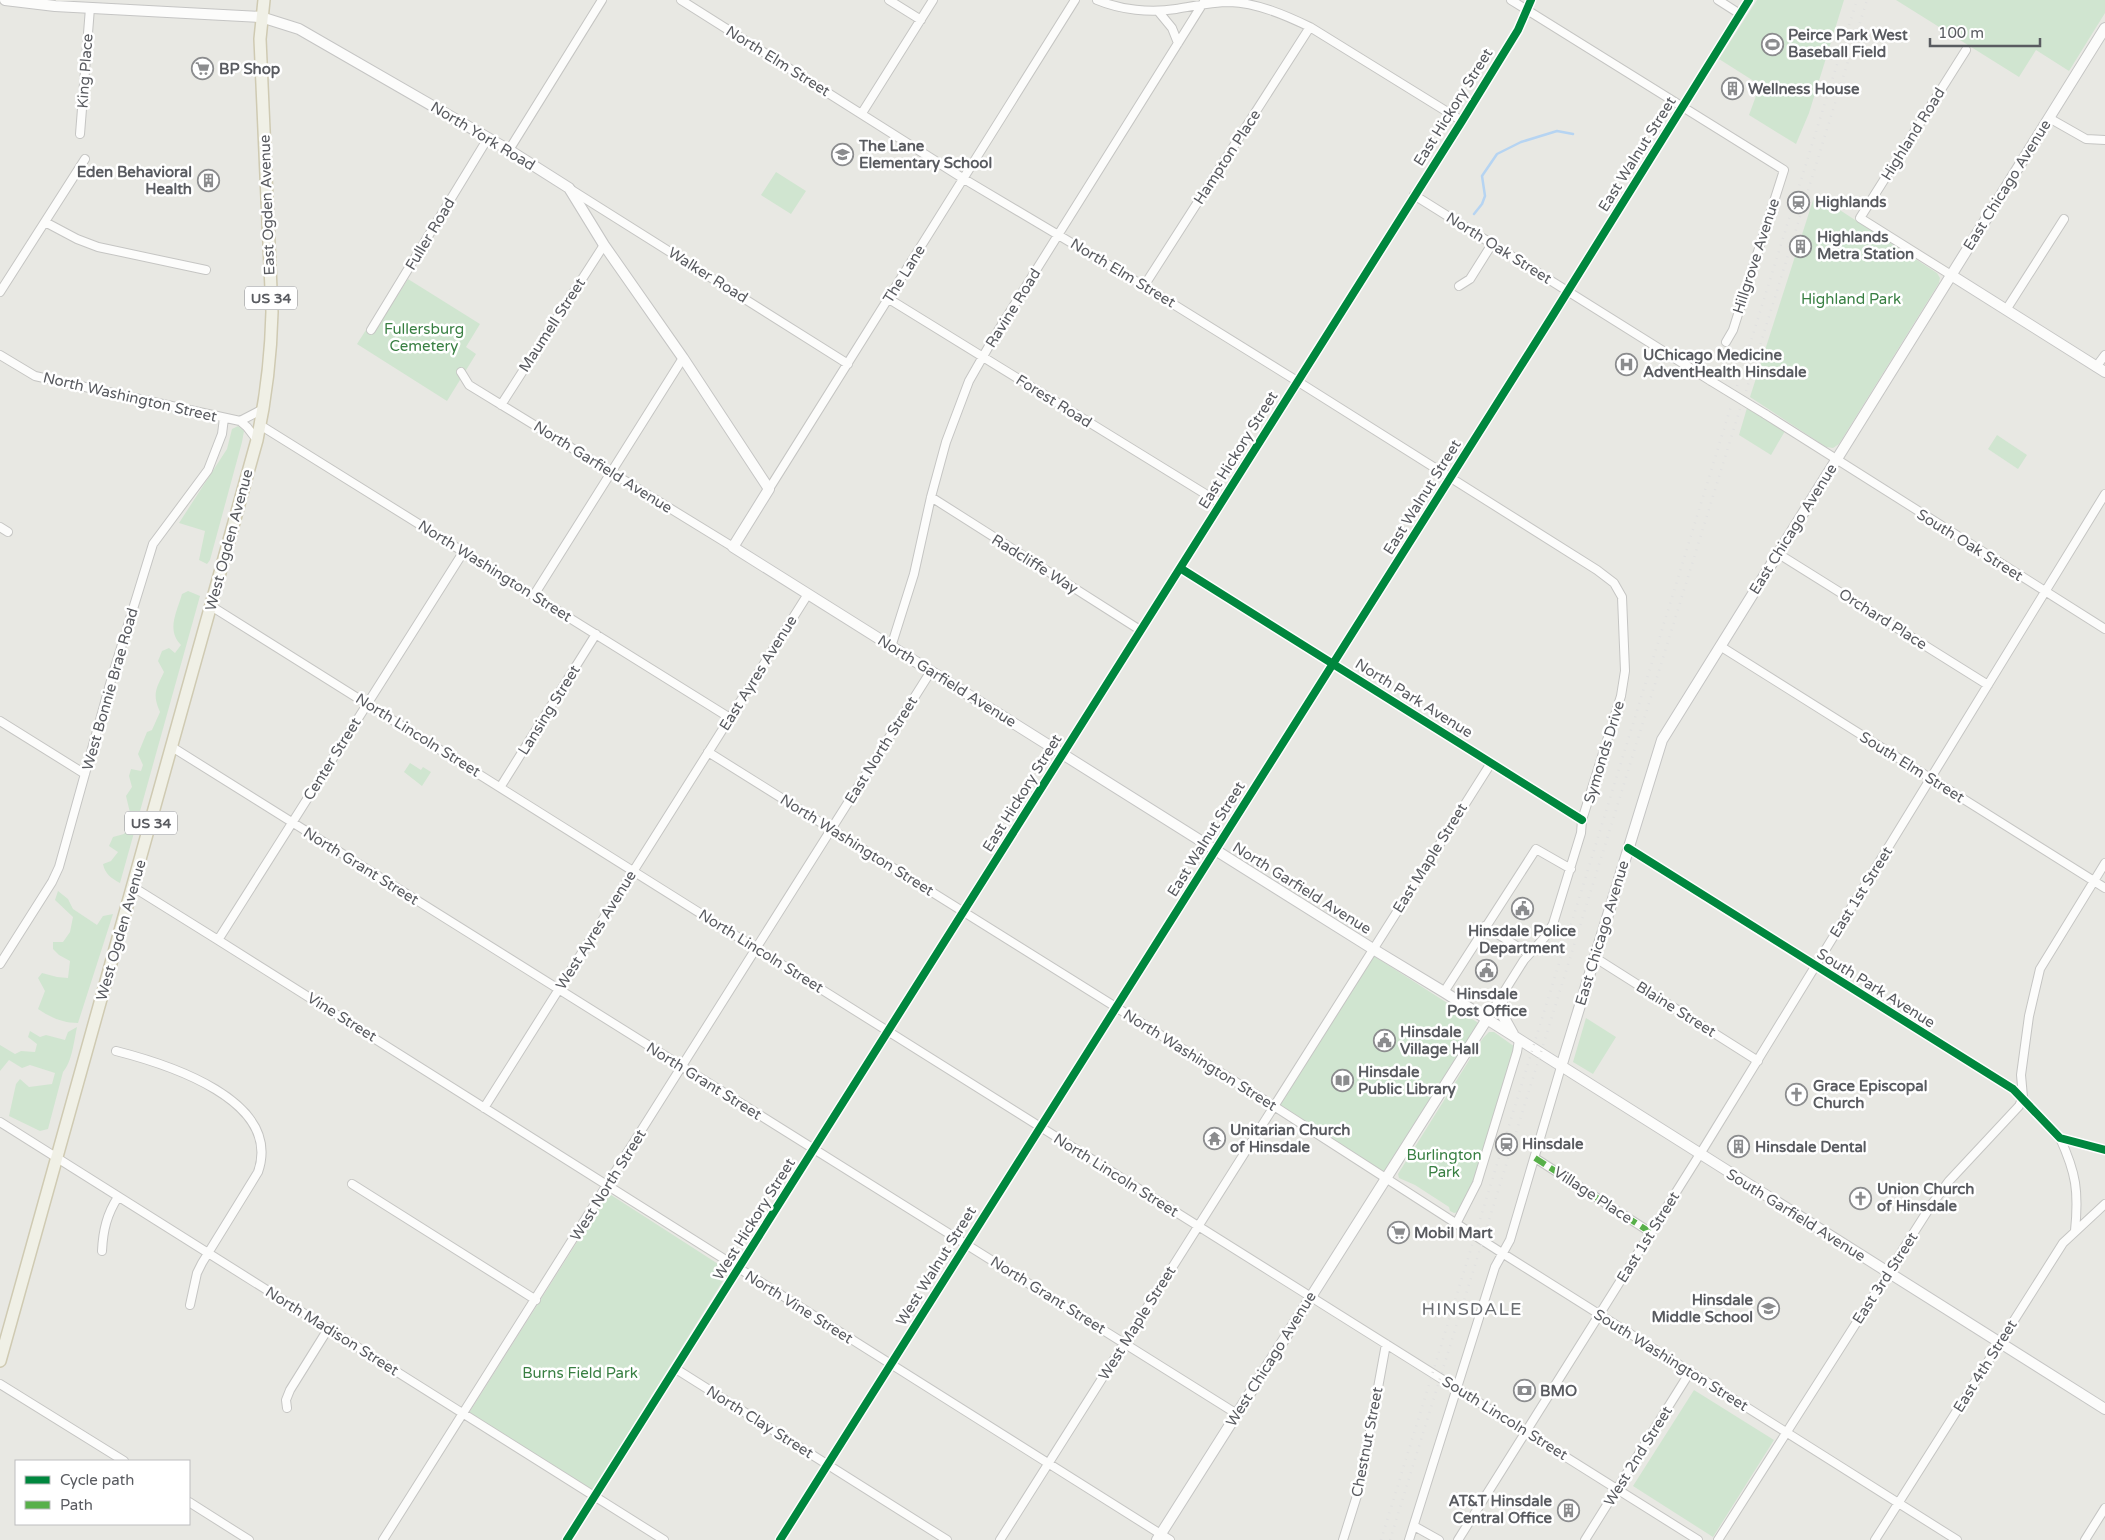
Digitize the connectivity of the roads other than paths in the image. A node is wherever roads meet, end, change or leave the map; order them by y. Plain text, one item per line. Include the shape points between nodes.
1 (5, 0) edge
2 (264, 0) edge
3 (602, 0) edge
4 (681, 0) edge
5 (889, 0) edge
6 (933, 0) edge
7 (1075, 0) edge
8 (1097, 0) edge
9 (1511, 0) edge
10 (1531, 0) edge
11 (1718, 0) edge
12 (1749, 0) edge
13 (1204, 2) edge
14 (1244, 2) edge
15 (90, 8) junction
16 (1527, 10) junction
17 (1158, 11) junction
18 (1740, 14) junction
19 (261, 17) junction
20 (921, 20) junction
21 (1310, 27) junction
22 (2105, 28) edge
23 (1178, 44) junction
24 (1966, 50) dead end
25 (1682, 107) junction
26 (862, 113) junction
27 (2049, 118) junction
28 (1462, 121) junction
29 (80, 134) dead end
30 (488, 138) junction
31 (2105, 140) edge
32 (509, 150) junction
33 (85, 159) dead end
34 (964, 179) junction
35 (569, 188) junction
36 (1414, 195) junction
37 (2064, 219) dead end
38 (45, 222) junction
39 (1059, 234) junction
40 (604, 244) junction
41 (1492, 244) junction
42 (206, 270) dead end
43 (1951, 275) junction
44 (1144, 286) junction
45 (1459, 286) dead end
46 (1567, 291) junction
47 (0, 292) edge
48 (889, 299) junction
49 (2006, 310) junction
50 (371, 330) dead end
51 (1726, 342) dead end
52 (0, 355) edge
53 (2105, 355) edge
54 (983, 357) junction
55 (683, 358) junction
56 (848, 364) junction
57 (2096, 367) junction
58 (461, 372) dead end
59 (2105, 372) edge
60 (1297, 381) junction
61 (501, 405) junction
62 (262, 409) junction
63 (224, 418) junction
64 (240, 421) junction
65 (260, 425) junction
66 (256, 440) junction
67 (1836, 460) junction
68 (611, 472) junction
69 (1450, 478) junction
70 (769, 490) junction
71 (2105, 494) edge
72 (930, 497) junction
73 (1220, 503) junction
74 (0, 527) edge
75 (8, 532) dead end
76 (733, 547) junction
77 (1563, 549) joint
78 (464, 551) junction
79 (1777, 553) junction
80 (1180, 568) junction
81 (2045, 592) junction
82 (808, 594) junction
83 (534, 595) junction
84 (211, 606) junction
85 (1140, 630) junction
86 (2105, 630) edge
87 (596, 634) junction
88 (1720, 646) junction
89 (891, 647) junction
90 (1333, 664) junction
91 (931, 671) junction
92 (1988, 685) junction
93 (367, 704) junction
94 (730, 718) junction
95 (0, 721) edge
96 (172, 747) junction
97 (708, 752) junction
98 (1063, 754) junction
99 (1491, 763) junction
100 (85, 774) junction
101 (1931, 779) junction
102 (501, 786) junction
103 (1582, 820) junction
104 (292, 822) junction
105 (831, 829) junction
106 (1628, 848) junction
107 (1216, 850) junction
108 (2105, 863) edge
109 (1571, 869) junction
110 (634, 871) junction
111 (2093, 881) junction
112 (132, 886) junction
113 (2105, 888) edge
114 (963, 912) junction
115 (1485, 926) junction
116 (218, 940) junction
117 (756, 948) junction
118 (1373, 949) junction
119 (1528, 954) junction
120 (1594, 957) junction
121 (0, 964) edge
122 (1816, 967) junction
123 (558, 989) junction
124 (1444, 992) junction
125 (1502, 994) junction
126 (1116, 1007) junction
127 (1487, 1019) junction
128 (888, 1031) junction
129 (1519, 1040) junction
130 (116, 1051) dead end
131 (1758, 1061) junction
132 (412, 1062) joint
133 (682, 1067) junction
134 (1562, 1067) junction
135 (2023, 1097) junction
136 (1274, 1106) junction
137 (484, 1108) junction
138 (0, 1122) edge
139 (1041, 1127) junction
140 (2060, 1138) junction
141 (813, 1150) junction
142 (2105, 1150) edge
143 (1700, 1154) junction
144 (57, 1156) junction
145 (1535, 1158) junction
146 (1386, 1179) junction
147 (352, 1184) dead end
148 (608, 1186) junction
149 (118, 1197) junction
150 (2105, 1204) edge
151 (1456, 1224) junction
152 (1198, 1226) junction
153 (2075, 1230) junction
154 (1650, 1232) junction
155 (967, 1244) junction
156 (102, 1251) dead end
157 (208, 1253) junction
158 (1502, 1253) junction
159 (739, 1268) junction
160 (1888, 1274) junction
161 (1311, 1297) junction
162 (536, 1300) junction
163 (190, 1305) dead end
164 (1599, 1314) junction
165 (328, 1329) junction
166 (1124, 1343) junction
167 (2000, 1343) junction
168 (1386, 1344) junction
169 (0, 1361) edge
170 (891, 1364) junction
171 (676, 1369) junction
172 (1690, 1372) junction
173 (0, 1384) edge
174 (1457, 1388) junction
175 (287, 1408) dead end
176 (2105, 1409) edge
177 (464, 1414) junction
178 (1237, 1414) junction
179 (1526, 1431) junction
180 (1786, 1432) junction
181 (122, 1460) edge
182 (1048, 1464) junction
183 (827, 1465) junction
184 (1616, 1489) junction
185 (595, 1497) junction
186 (190, 1503) edge
187 (1899, 1503) junction
188 (2105, 1508) edge
189 (1414, 1526) junction
190 (1162, 1538) edge
191 (249, 1540) edge
192 (383, 1540) edge
193 (567, 1540) edge
194 (664, 1540) edge
195 (780, 1540) edge
196 (947, 1540) edge
197 (1000, 1540) edge
198 (1343, 1540) edge
199 (1409, 1540) edge
200 (1439, 1540) edge
201 (1458, 1540) edge
202 (1585, 1540) edge
203 (1698, 1540) edge
204 (1718, 1540) edge
205 (1876, 1540) edge
206 (1957, 1540) edge
207 (2085, 1540) edge

1 - 15 main road, North York Road
2 - 19 main road, East Ogden Avenue / US 34
3 - 32 street
4 - 26 street, North Elm Street
5 - 20 street
6 - 20 street
7 - 34 street, The Lane
8 - 17 street via 1123,8
9 - 16 street
10 - 16 street, East Hickory Street
11 - 18 street
12 - 18 street, East Walnut Street
13 - 14 street
13 - 17 street
13 - 23 street, Ravine Road
14 - 21 street
15 - 19 main road, North York Road
15 - 29 street, King Place
16 - 25 street
16 - 28 street, East Hickory Street
17 - 23 street via 1172,28
18 - 25 street, East Walnut Street
19 - 30 main road, North York Road via 299,29
19 - 62 main road, East Ogden Avenue / US 34 via 272,312
20 - 26 street
21 - 28 street
21 - 44 street, Hampton Place
22 - 27 main road, East Chicago Avenue
23 - 39 street, Ravine Road
24 - 43 street, Highland Road via 1860,218
25 - 46 street, East Walnut Street
25 - 51 street, Hillgrove Avenue via 1784,170 1733,330
26 - 34 street, North Elm Street
27 - 31 street via 2086,139
27 - 43 main road, East Chicago Avenue
28 - 36 street, East Hickory Street
30 - 32 main road, North York Road
30 - 50 street, Fuller Road
32 - 35 main road, North York Road
33 - 38 street
34 - 39 street, North Elm Street
34 - 48 street, The Lane
35 - 40 main road, North York Road
35 - 56 street, Walker Road
36 - 41 street, North Oak Street
36 - 60 street, East Hickory Street
37 - 49 street
38 - 42 street via 77,240 98,247
38 - 47 street
39 - 44 street, North Elm Street
39 - 54 street, Ravine Road
40 - 55 main road, North York Road
40 - 61 street, Maumell Street
41 - 45 street via 1470,279
41 - 46 street, North Oak Street
43 - 49 main road
43 - 67 main road, East Chicago Avenue
44 - 60 street, North Elm Street
46 - 67 street, North Oak Street, bridge
46 - 69 street, East Walnut Street
48 - 54 street, Forest Road
48 - 56 street, The Lane
49 - 57 main road
52 - 63 street, North Washington Street via 35,376
53 - 57 street
54 - 72 street, Ravine Road via 956,412
54 - 73 street, Forest Road
55 - 68 street
55 - 70 main road, North York Road
56 - 70 street, The Lane
57 - 59 main road
58 - 61 street, North Garfield Avenue via 469,385
60 - 69 street, North Elm Street
60 - 73 street, East Hickory Street
61 - 68 street, North Garfield Avenue
62 - 64 street
62 - 65 main road, East Ogden Avenue / US 34
63 - 64 street, North Washington Street
63 - 100 street, West Bonnie Brae Road via 222,434 208,470 153,544
64 - 66 street
65 - 66 main road, East Ogden Avenue / US 34
65 - 78 street, North Washington Street
66 - 84 main road, West Ogden Avenue / US 34
67 - 79 main road, East Chicago Avenue
67 - 81 street, South Oak Street
68 - 76 street, North Garfield Avenue
68 - 83 street
69 - 77 street, North Elm Street
69 - 90 street, East Walnut Street
70 - 76 main road, The Lane
71 - 81 street, East 1st Street
72 - 85 street, Radcliffe Way
72 - 89 street, Ravine Road via 914,574
73 - 80 street, East Hickory Street
74 - 75 street
76 - 82 main road, North Garfield Avenue
77 - 103 street, Symonds Drive via 1614,583 1623,605 1624,685
78 - 83 street, North Washington Street
78 - 93 street, Center Street
79 - 88 main road, East Chicago Avenue
79 - 92 street, Orchard Place
80 - 85 street, East Hickory Street
80 - 90 street, North Park Avenue
81 - 86 street, South Oak Street
81 - 92 street, East 1st Street
82 - 89 main road, North Garfield Avenue
82 - 94 street, East Ayres Avenue
83 - 87 street, North Washington Street
84 - 93 street, North Lincoln Street
84 - 96 main road, West Ogden Avenue / US 34
85 - 98 street, East Hickory Street
87 - 94 street, North Washington Street
87 - 102 street, Lansing Street
88 - 101 street, South Elm Street
88 - 106 main road, East Chicago Avenue via 1662,740
89 - 91 main road, North Garfield Avenue
90 - 99 street, North Park Avenue
90 - 107 street, East Walnut Street
91 - 98 main road, North Garfield Avenue
91 - 105 street, East North Street
92 - 101 street, East 1st Street
93 - 102 street, North Lincoln Street
93 - 104 street, Center Street
94 - 97 street, East Ayres Avenue
95 - 100 street
96 - 104 street, North Grant Street
96 - 112 main road, West Ogden Avenue / US 34
97 - 105 street, North Washington Street
97 - 110 street, West Ayres Avenue
98 - 107 main road, North Garfield Avenue
98 - 114 street, East Hickory Street
99 - 103 street, North Park Avenue
99 - 118 street, East Maple Street
100 - 121 street, West Bonnie Brae Road via 56,875
101 - 111 street, South Elm Street
101 - 122 street, East 1st Street
102 - 110 street, North Lincoln Street
103 - 109 street, Symonds Drive
104 - 116 street, Center Street
104 - 123 street, North Grant Street
105 - 114 street, North Washington Street
105 - 117 street, West North Street
106 - 120 main road, East Chicago Avenue
106 - 122 street, South Park Avenue
107 - 118 main road, North Garfield Avenue
107 - 126 street, East Walnut Street
108 - 111 street
109 - 115 street via 1536,849
109 - 119 street, Symonds Drive via 1553,924
110 - 117 street, North Lincoln Street
110 - 123 street, West Ayres Avenue
111 - 113 street, South Elm Street
111 - 135 street via 2040,968 2024,1049
112 - 116 street
112 - 144 main road, West Ogden Avenue / US 34
114 - 126 street, North Washington Street
114 - 128 street, West Hickory Street
115 - 119 street
115 - 124 street
116 - 132 street, Vine Street
117 - 128 street, North Lincoln Street
117 - 133 street, West North Street
118 - 124 main road, North Garfield Avenue
118 - 136 street, East Maple Street
119 - 125 street, Symonds Drive
120 - 131 street, Blaine Street
120 - 134 main road, East Chicago Avenue
122 - 131 street, East 1st Street
122 - 135 street, South Park Avenue
123 - 133 street, North Grant Street
123 - 137 street, West Ayres Avenue
124 - 127 main road, North Garfield Avenue
125 - 127 street, Symonds Drive
125 - 129 main road via 1503,1018
126 - 136 street, North Washington Street
126 - 139 street, West Walnut Street
127 - 129 main road, South Garfield Avenue
127 - 146 main road
128 - 139 street, North Lincoln Street
128 - 141 street, West Hickory Street
129 - 134 main road, South Garfield Avenue
129 - 151 street via 1476,1183
130 - 157 street via 166,1065 205,1084 244,1111 257,1129 262,1150 258,1172
131 - 143 street, East 1st Street
132 - 137 street, North Vine Street
133 - 141 street, North Grant Street
133 - 148 street, West North Street
134 - 143 main road, South Garfield Avenue
134 - 145 street
135 - 140 street, South Park Avenue
135 - 160 street, East 3rd Street via 2010,1116 1940,1192
136 - 146 street, North Washington Street
136 - 152 street, West Maple Street
137 - 148 street, North Vine Street
138 - 144 street, North Madison Street
139 - 152 street, North Lincoln Street
139 - 155 street, West Walnut Street
140 - 142 street
140 - 153 street via 2076,1184
141 - 155 street, North Grant Street
141 - 159 street, West Hickory Street
143 - 154 street, East 1st Street
143 - 160 main road, South Garfield Avenue
144 - 149 street, North Madison Street
144 - 169 main road, West Ogden Avenue / US 34
145 - 154 street, Village Place
145 - 158 street via 1510,1240
146 - 151 street, South Washington Street
146 - 161 main road, West Chicago Avenue
147 - 162 street
148 - 159 street, North Vine Street
148 - 162 street, West North Street
149 - 156 street via 107,1217
149 - 157 street, North Madison Street
150 - 153 street, East 4th Street
151 - 158 street, South Washington Street
152 - 161 street, North Lincoln Street
152 - 166 street, West Maple Street
153 - 167 street, East 4th Street via 2063,1242
154 - 164 street, East 1st Street
155 - 166 street, North Grant Street
155 - 170 street, West Walnut Street
157 - 163 street via 197,1273
157 - 165 street, North Madison Street
158 - 164 street, South Washington Street
158 - 174 street via 1494,1267
159 - 170 street, North Vine Street
159 - 171 street, West Hickory Street
160 - 167 main road, South Garfield Avenue
160 - 180 street, East 3rd Street
161 - 168 street, South Lincoln Street
161 - 178 main road, West Chicago Avenue
162 - 177 street, West North Street
164 - 172 street, South Washington Street
164 - 179 street, East 1st Street
165 - 175 street via 290,1390
165 - 177 street, North Madison Street
166 - 178 street, North Grant Street
166 - 182 street, West Maple Street
167 - 176 main road, South Garfield Avenue
167 - 187 street, East 4th Street
168 - 174 street, South Lincoln Street
168 - 198 street, Chestnut Street via 1360,1486
170 - 182 street, North Vine Street
170 - 183 street, West Walnut Street
171 - 183 street, North Clay Street
171 - 185 street, West Hickory Street
172 - 180 street, South Washington Street
172 - 184 street, West 2nd Street
173 - 181 street
174 - 179 street, South Lincoln Street
174 - 189 street
177 - 185 street, North Madison Street
177 - 192 street, West North Street
178 - 190 main road, West Chicago Avenue
179 - 184 street, South Lincoln Street
179 - 201 street, East 1st Street
180 - 187 street, South Washington Street
180 - 204 street, East 3rd Street
182 - 190 street, North Vine Street
182 - 197 street, West Maple Street
183 - 195 street, West Walnut Street
183 - 196 street, North Clay Street
184 - 202 street, West 2nd Street
184 - 203 street, South Lincoln Street
185 - 193 street, West Hickory Street
185 - 194 street, North Madison Street
186 - 191 street
187 - 205 street, East 4th Street
187 - 206 street, South Washington Street
188 - 207 street
189 - 199 street
189 - 200 street

